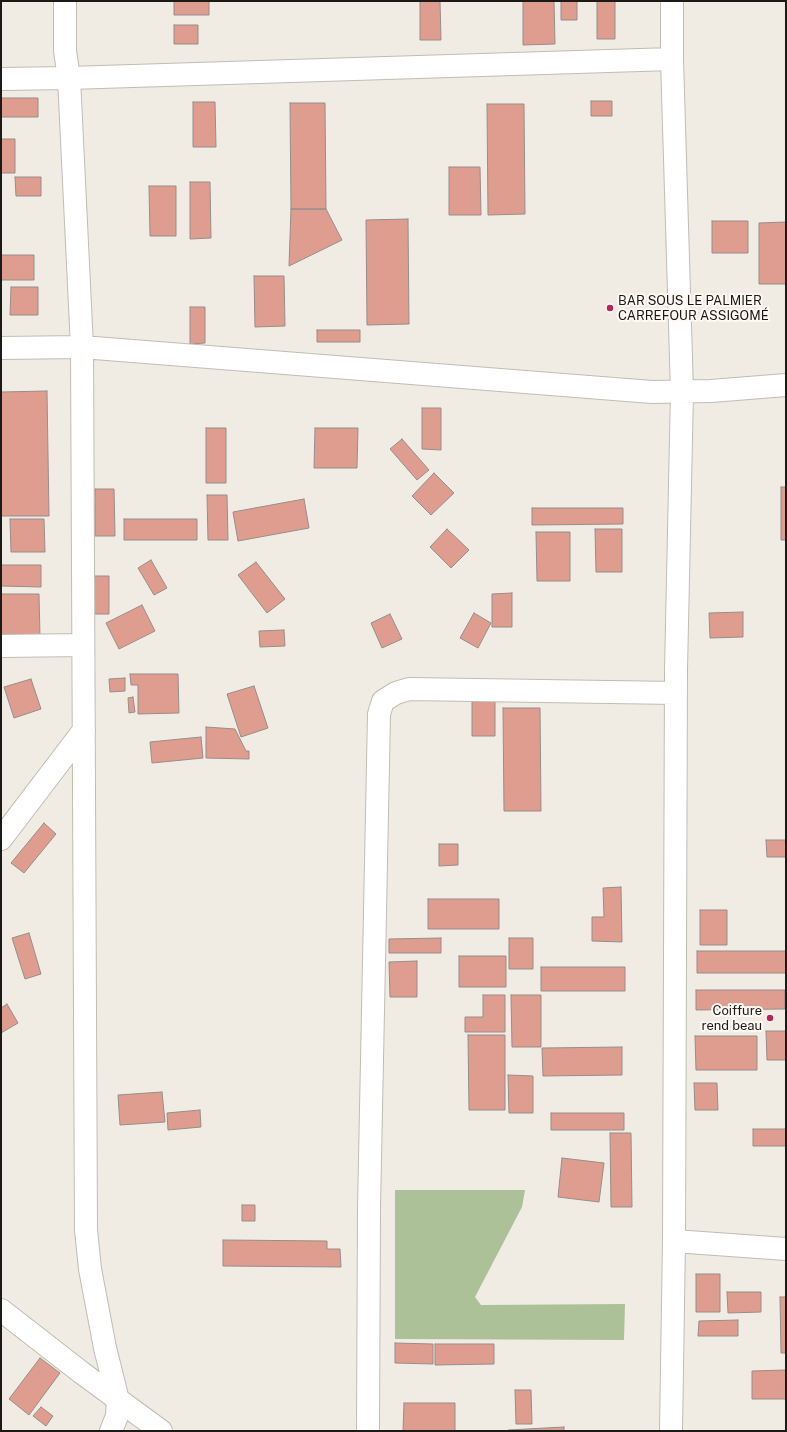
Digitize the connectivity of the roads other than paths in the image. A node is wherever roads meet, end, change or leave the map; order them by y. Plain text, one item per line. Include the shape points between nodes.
1 (65, 1) edge
2 (672, 1) edge
3 (672, 59) junction
4 (69, 78) junction
5 (1, 79) edge
6 (1, 348) edge
7 (82, 348) junction
8 (786, 385) edge
9 (682, 392) junction
10 (83, 645) junction
11 (1, 646) edge
12 (676, 693) junction
13 (84, 730) junction
14 (1, 839) edge
15 (674, 1241) junction
16 (786, 1249) edge
17 (1, 1310) edge
18 (118, 1400) junction
19 (111, 1431) edge
20 (161, 1431) edge
21 (368, 1431) edge
22 (670, 1431) edge

1 - 4 street via 65,51
2 - 3 street
3 - 4 street
3 - 9 street
4 - 5 street
4 - 7 street
6 - 7 street
7 - 9 street via 652,392
7 - 10 street
8 - 9 street
9 - 12 street
10 - 11 street
10 - 13 street
12 - 15 street
12 - 21 street via 409,689 396,693 383,702 379,714 369,1208
13 - 14 street
13 - 18 street via 86,1230 90,1269
15 - 16 street
15 - 22 street
17 - 18 street
18 - 19 street via 117,1416
18 - 20 street

